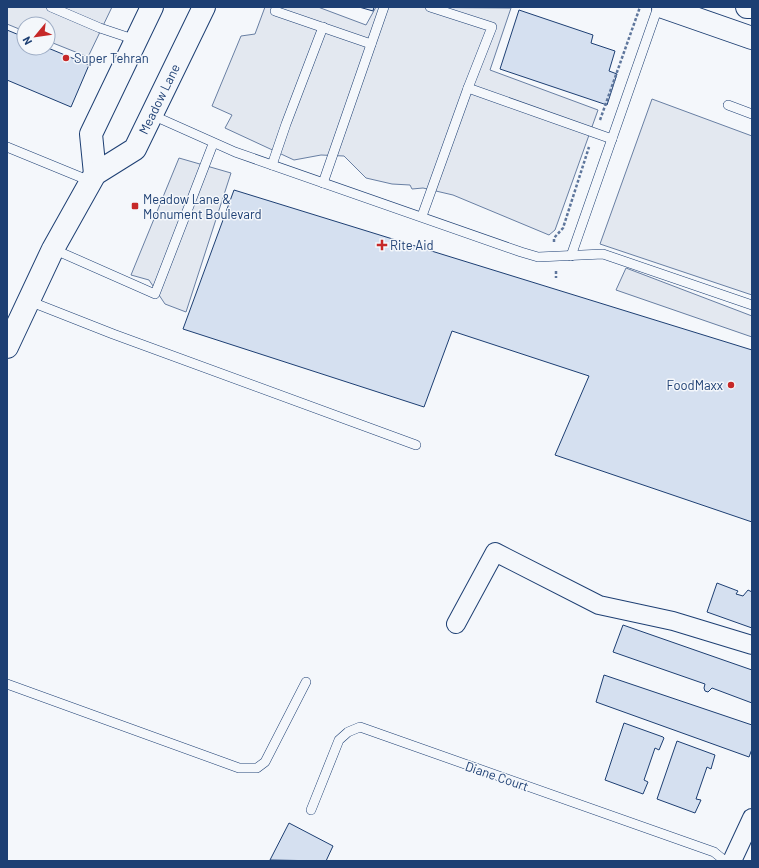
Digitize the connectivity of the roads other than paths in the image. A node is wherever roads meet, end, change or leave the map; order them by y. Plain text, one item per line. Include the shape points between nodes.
1 (51, 7) edge
2 (152, 7) edge
3 (204, 7) edge
4 (384, 7) edge
5 (430, 7) edge
6 (658, 7) edge
7 (663, 7) edge
8 (747, 7) edge
9 (752, 7) edge
10 (275, 11) dead end
11 (323, 27) junction
12 (752, 38) edge
13 (136, 40) junction
14 (371, 44) junction
15 (468, 88) junction
16 (728, 105) dead end
17 (752, 114) edge
18 (152, 115) junction
19 (612, 139) junction
20 (213, 144) junction
21 (7, 147) edge
22 (272, 165) junction
23 (92, 178) junction
24 (323, 183) junction
25 (422, 216) junction
26 (53, 249) junction
27 (571, 256) junction
28 (29, 301) junction
29 (752, 304) edge
30 (7, 347) edge
31 (416, 445) dead end
32 (456, 624) dead end
33 (752, 645) edge
34 (306, 682) dead end
35 (7, 684) edge
36 (311, 810) dead end
37 (752, 818) edge
38 (726, 861) edge
39 (732, 861) edge

1 - 13 lane
2 - 13 street
3 - 18 street, Meadow Lane
4 - 14 lane
5 - 15 lane via 492,27
6 - 19 lane
7 - 12 street
8 - 9 street
10 - 11 lane
11 - 14 lane
11 - 22 lane
13 - 23 street via 91,134
14 - 24 lane
15 - 19 lane
15 - 25 lane
16 - 17 lane
18 - 20 lane
18 - 23 street, Meadow Lane via 135,149
19 - 27 lane
20 - 22 lane
20 - 26 lane via 155,294
21 - 23 lane
22 - 24 lane
23 - 26 street
24 - 25 lane
25 - 27 lane via 538,257
26 - 28 street
27 - 29 lane via 603,254
28 - 30 street
28 - 31 lane
32 - 33 street via 495,552 599,605 673,621
34 - 35 lane via 265,762 257,768 239,768
36 - 38 lane, Diane Court via 339,740 348,732 360,727 714,852
37 - 39 street

